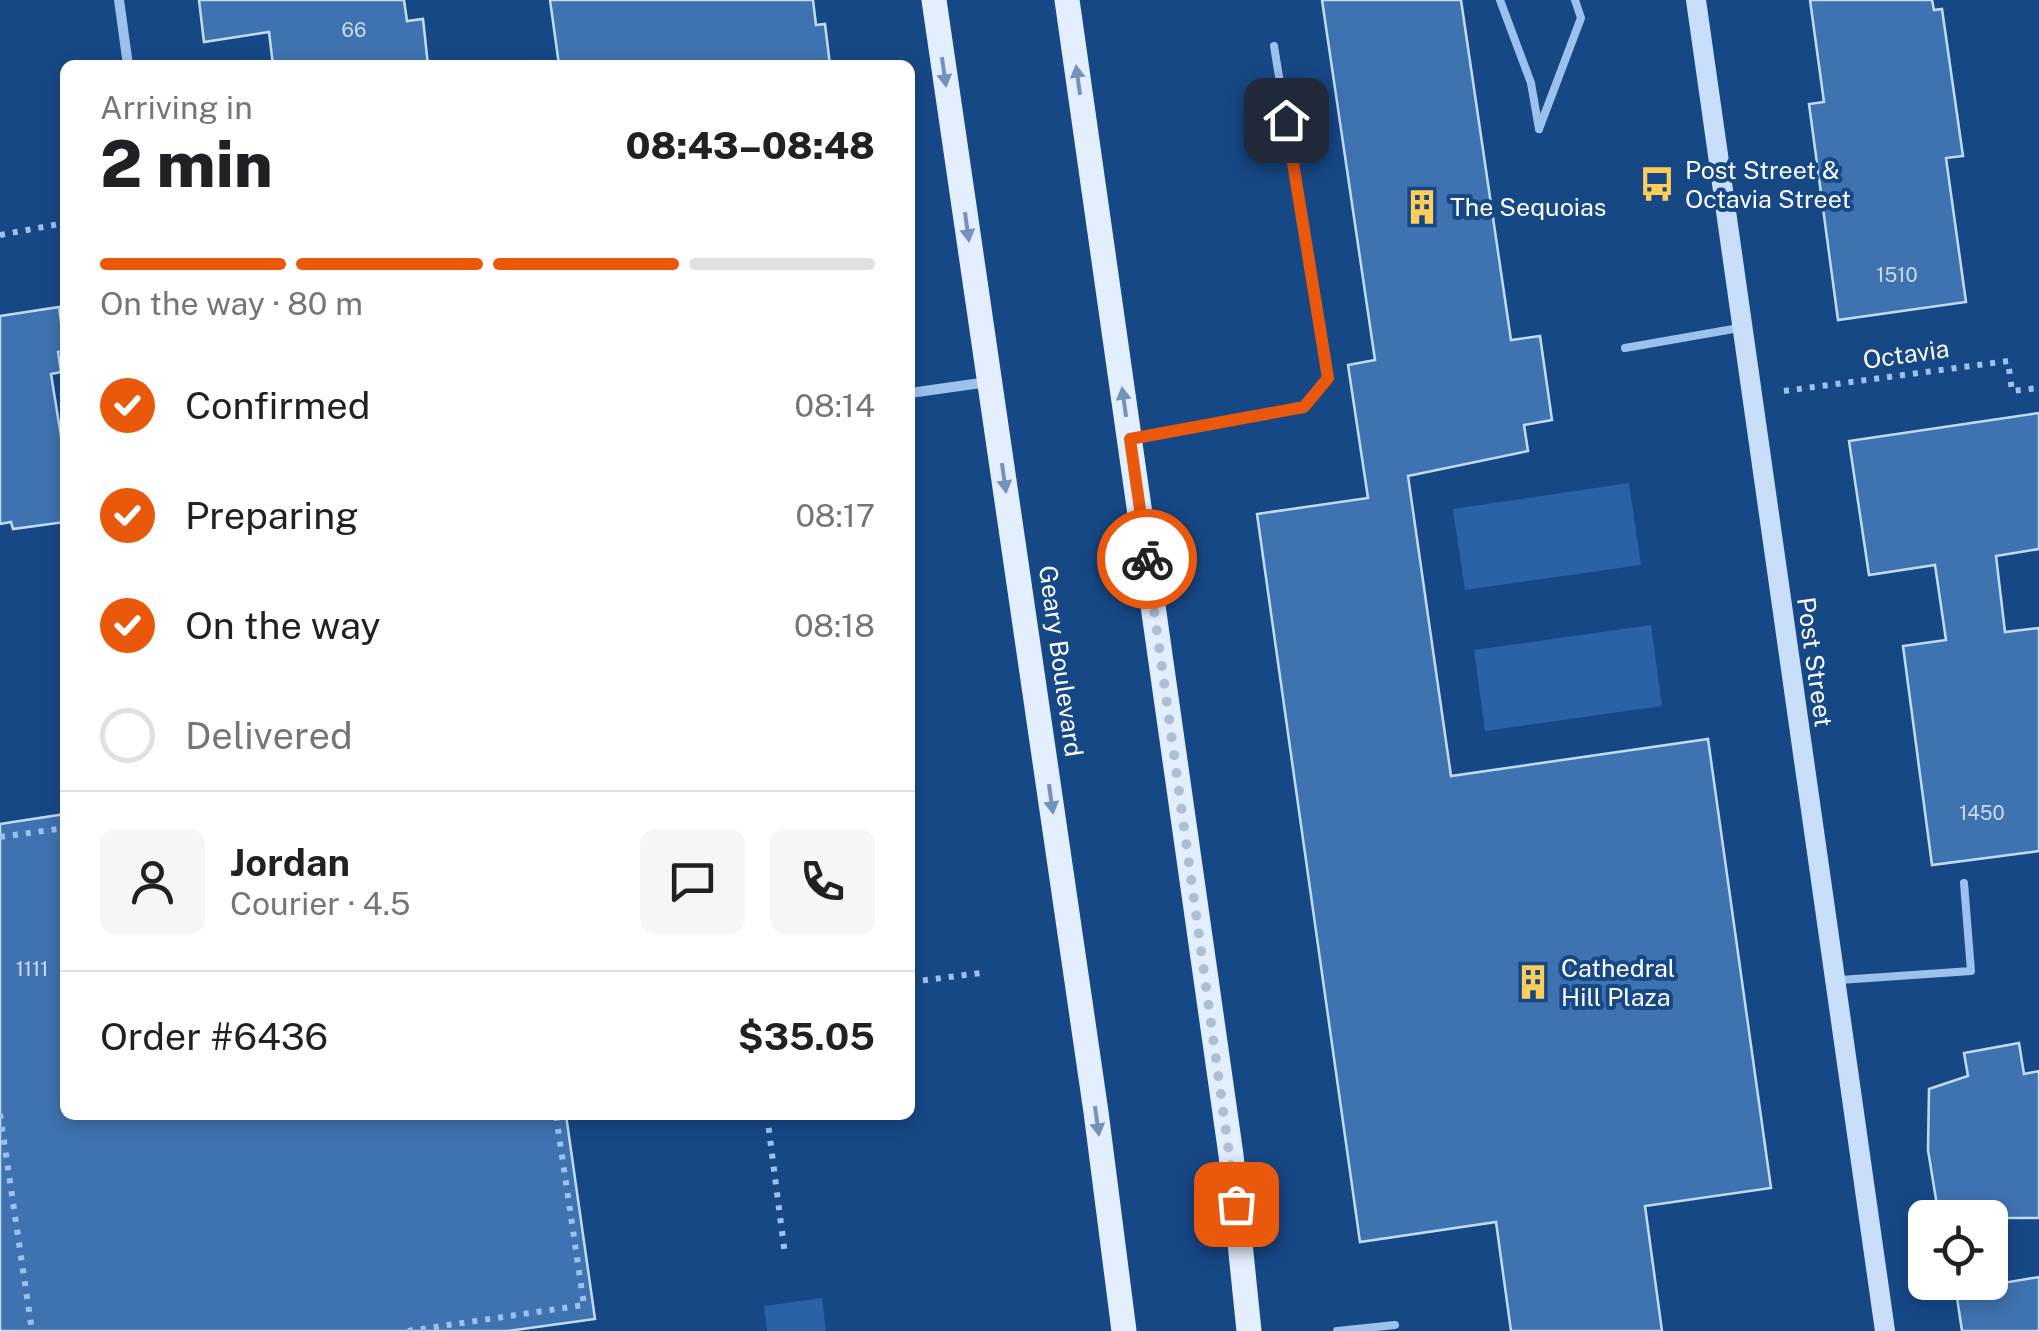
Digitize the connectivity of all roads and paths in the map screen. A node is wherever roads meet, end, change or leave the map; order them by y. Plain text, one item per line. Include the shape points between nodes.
1 (118, 0) edge
2 (934, 0) edge
3 (1067, 0) edge
4 (1500, 0) edge
5 (1575, 0) edge
6 (1696, 0) edge
7 (1274, 46) dead end
8 (127, 60) edge
9 (60, 224) edge
10 (0, 235) edge
11 (1743, 327) junction
12 (1625, 348) dead end
13 (990, 381) junction
14 (2039, 388) edge
15 (915, 392) edge
16 (1752, 395) junction
17 (1130, 439) junction
18 (60, 829) edge
19 (0, 837) edge
20 (1964, 883) dead end
21 (981, 973) dead end
22 (915, 981) edge
23 (1835, 981) junction
24 (0, 1114) edge
25 (557, 1120) edge
26 (768, 1120) edge
27 (785, 1256) dead end
28 (1394, 1326) dead end
29 (32, 1331) edge
30 (408, 1331) edge
31 (1124, 1331) edge
32 (1248, 1331) edge
33 (1337, 1331) edge
34 (1885, 1331) edge

1 - 8 street
2 -> 13 main road, Geary Boulevard
17 -> 3 main road
4 - 5 lane via 1531,83 1539,129 1581,18
6 - 11 street, Post Street
7 - 17 lane via 1328,378 1304,407
9 - 10 path
11 - 12 lane
11 - 16 street, Post Street
13 - 15 street
13 -> 31 main road, Geary Boulevard
14 - 16 path, Octavia via 2012,391 2008,361
16 - 23 street, Post Street
17 - 32 main road via 1231,1154
18 - 19 path
20 - 23 lane via 1971,971
21 - 22 path
23 - 34 street, Post Street
24 - 29 path
25 - 30 path via 584,1305
26 - 27 path
28 - 33 lane

